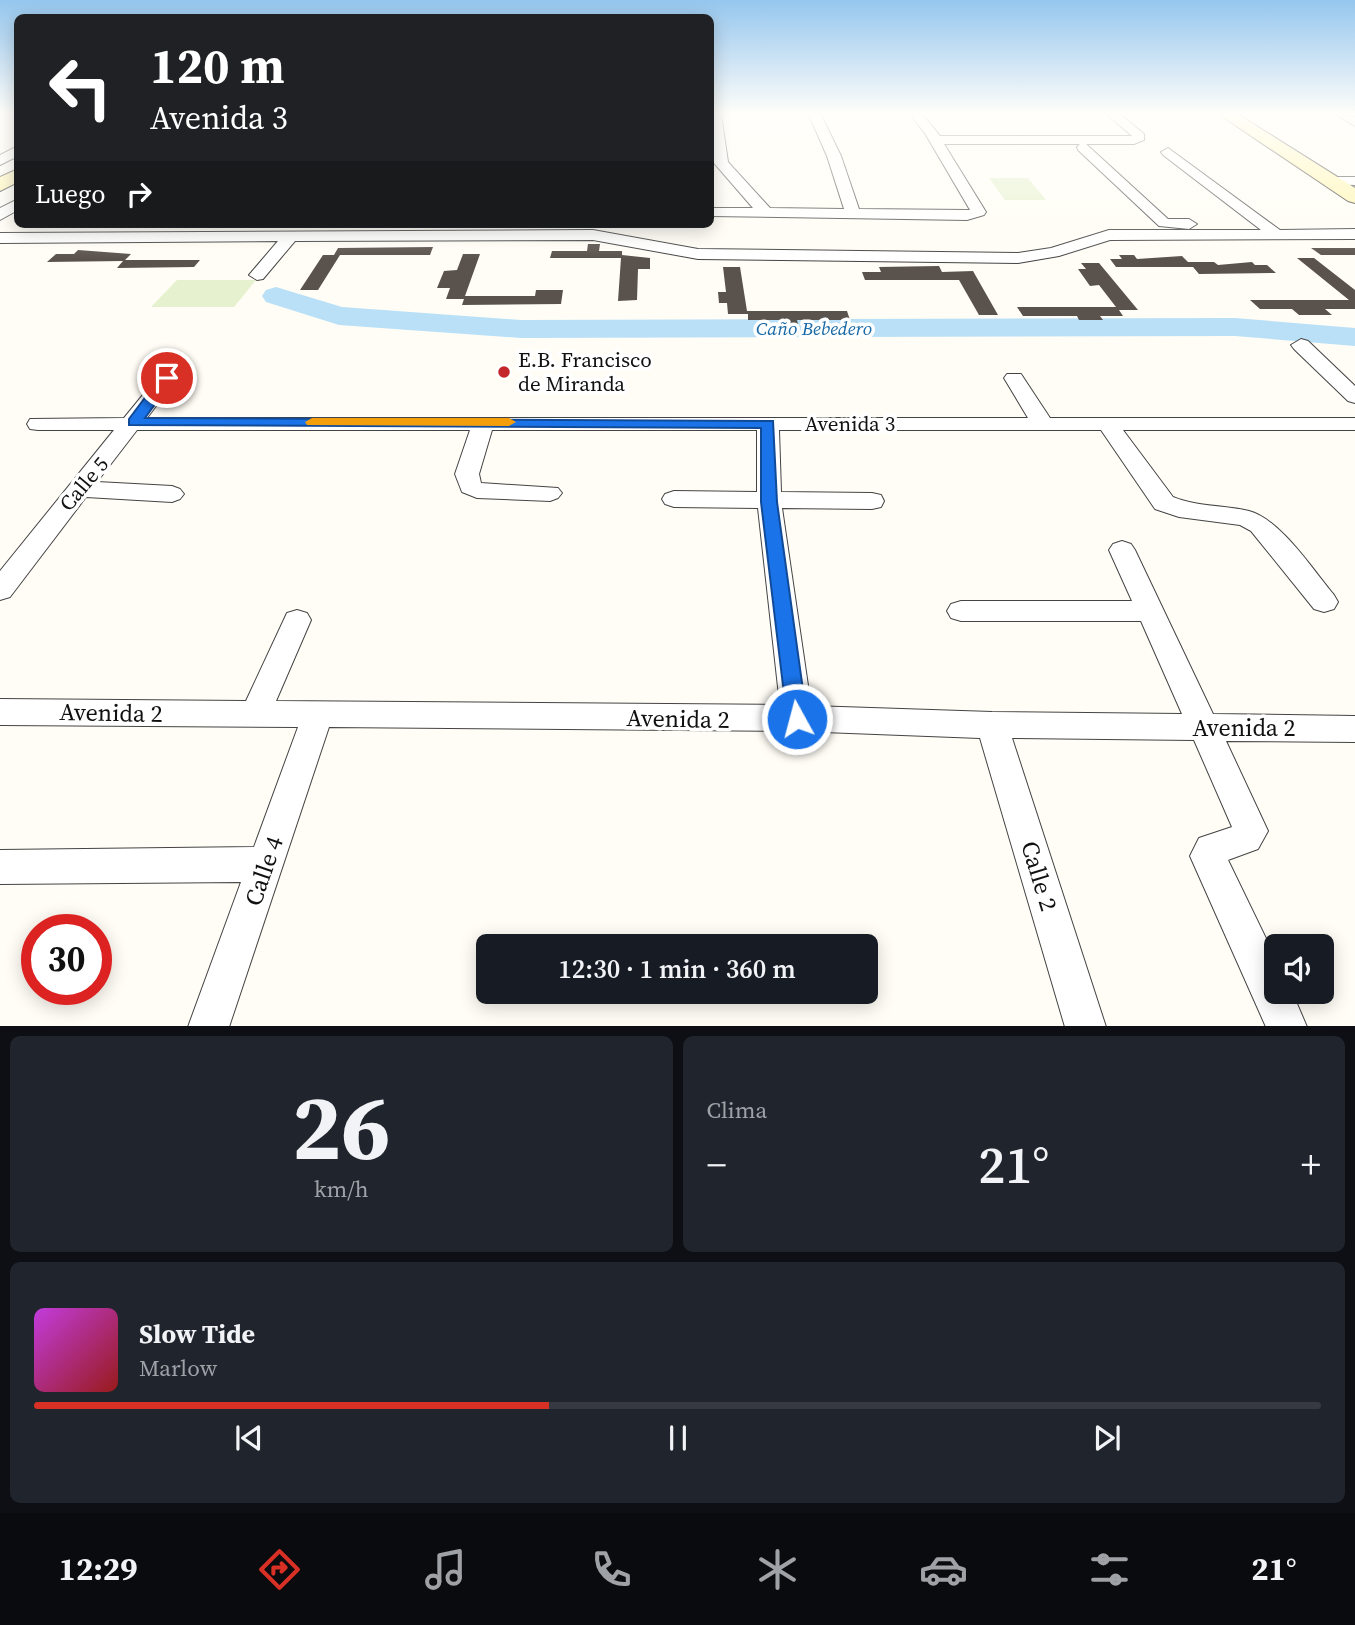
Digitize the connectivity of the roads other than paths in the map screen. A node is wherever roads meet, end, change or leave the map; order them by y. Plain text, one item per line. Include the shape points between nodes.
1 (721, 163) edge
2 (836, 163) edge
3 (950, 163) edge
4 (1100, 163) edge
5 (1182, 163) edge
6 (1310, 163) edge
7 (1313, 163) edge
8 (1345, 183) edge
9 (1355, 197) edge
10 (714, 212) edge
11 (765, 212) junction
12 (853, 215) junction
13 (1259, 222) junction
14 (622, 228) edge
15 (650, 231) dead end
16 (1276, 234) junction
17 (1355, 234) edge
18 (593, 235) junction
19 (290, 237) junction
20 (0, 239) edge
21 (665, 249) junction
22 (257, 275) dead end
23 (1301, 345) dead end
24 (167, 378) dead end
25 (1014, 378) dead end
26 (1355, 397) edge
27 (134, 422) junction
28 (484, 422) junction
29 (38, 424) dead end
30 (768, 424) junction
31 (1043, 424) junction
32 (1108, 424) junction
33 (1355, 424) edge
34 (79, 489) junction
35 (550, 493) dead end
36 (172, 494) dead end
37 (674, 499) dead end
38 (872, 501) dead end
39 (769, 502) junction
40 (1122, 551) dead end
41 (0, 590) edge
42 (1324, 602) dead end
43 (961, 611) dead end
44 (1151, 611) junction
45 (297, 620) dead end
46 (0, 712) edge
47 (255, 715) junction
48 (318, 715) junction
49 (797, 719) junction
50 (992, 725) junction
51 (1204, 728) junction
52 (1355, 729) edge
53 (267, 864) junction
54 (0, 867) edge
55 (208, 1026) edge
56 (1086, 1026) edge
57 (1287, 1026) edge

1 - 11 street
2 - 12 street
3 - 12 street via 979,212
4 - 13 street via 1164,223
5 - 13 street
6 - 8 main road
7 - 8 main road
8 - 9 main road
10 - 11 street
11 - 12 street
13 - 16 street
14 - 18 street
15 - 21 street
16 - 17 street
16 - 21 street via 1109,235 1053,253 1018,258 698,254
18 - 19 street
18 - 21 street
19 - 20 street
19 - 22 street
23 - 26 street
24 - 27 street, Calle 5
25 - 31 street
27 - 28 street, Avenida 3
27 - 29 street, Avenida 3
27 - 34 street, Calle 5
28 - 30 street, Avenida 3
28 - 35 street via 467,474 470,487
30 - 31 street, Avenida 3
30 - 39 street
31 - 32 street, Avenida 3
32 - 33 street, Avenida 3
32 - 42 street via 1164,503 1261,525
34 - 36 street
34 - 41 street, Calle 5
37 - 39 street
38 - 39 street
39 - 49 street
40 - 44 street
43 - 44 street
44 - 51 street
45 - 47 street
46 - 47 street, Avenida 2
47 - 48 street, Avenida 2
48 - 49 street, Avenida 2
48 - 53 street, Calle 4
49 - 50 street, Avenida 2
50 - 51 street, Avenida 2
50 - 56 street, Calle 2
51 - 52 street, Avenida 2
51 - 57 street via 1251,831 1246,838 1210,850 1208,856
53 - 54 street
53 - 55 street, Calle 4

